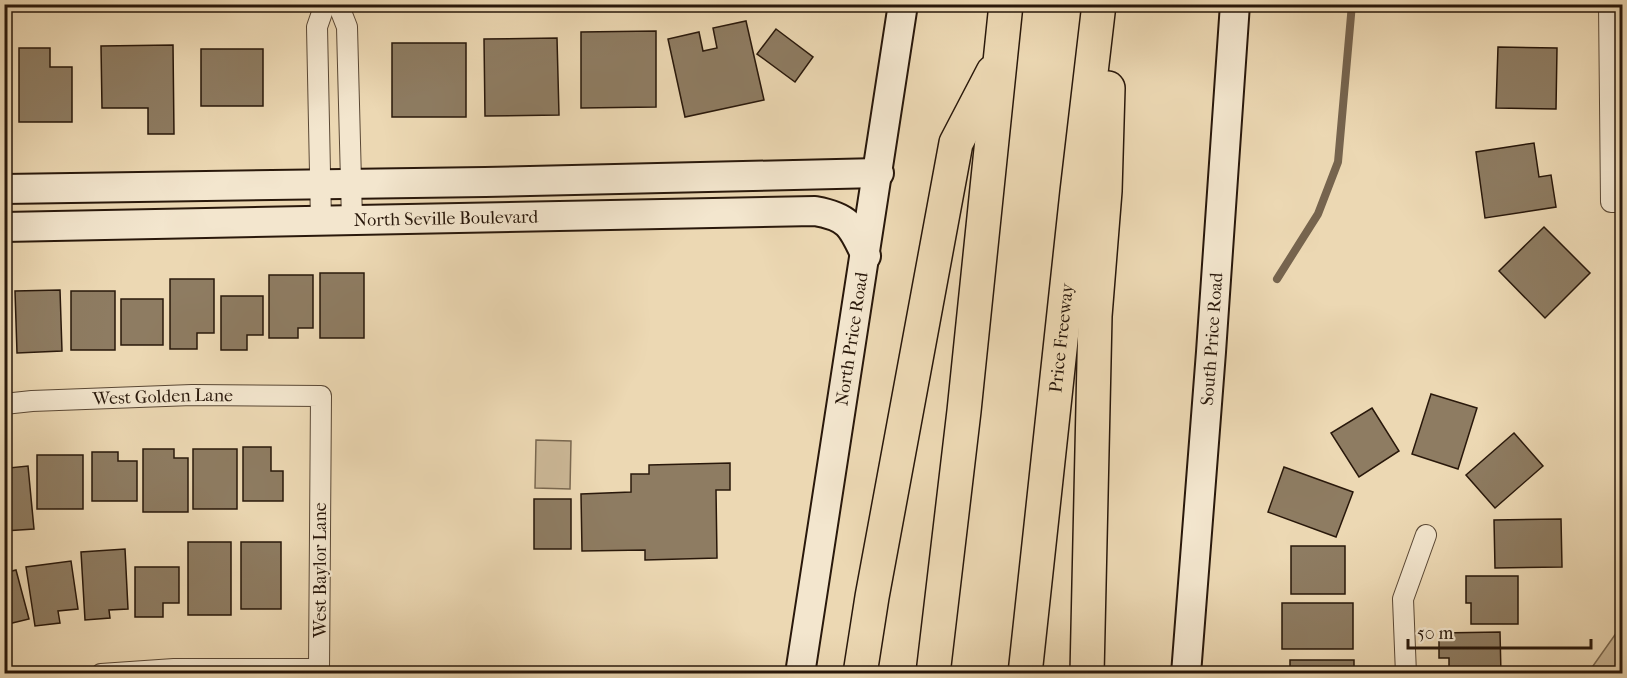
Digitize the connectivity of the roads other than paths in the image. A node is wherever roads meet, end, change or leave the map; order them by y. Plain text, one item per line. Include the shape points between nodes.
1 (325, 4) edge
2 (338, 4) edge
3 (903, 4) edge
4 (1006, 4) edge
5 (1099, 4) edge
6 (1111, 4) edge
7 (1234, 4) edge
8 (1609, 4) edge
9 (1000, 57) junction
10 (879, 173) junction
11 (485, 182) junction
12 (321, 184) junction
13 (352, 184) junction
14 (4, 189) edge
15 (1617, 202) edge
16 (486, 218) junction
17 (352, 220) junction
18 (321, 221) junction
19 (4, 227) edge
20 (866, 256) junction
21 (321, 396) joint
22 (4, 404) edge
23 (1426, 535) dead end
24 (101, 674) edge
25 (800, 674) edge
26 (860, 674) edge
27 (933, 674) edge
28 (1026, 674) edge
29 (1087, 674) edge
30 (1186, 674) edge
31 (1406, 674) edge

1 - 12 street via 317,27
2 - 13 street via 347,27
3 - 10 street, North Price Road
4 - 9 highway
5 - 28 highway, Price Freeway
6 - 29 highway via 1105,191 1095,316
7 - 30 street, South Price Road
8 - 15 street
9 - 26 highway via 956,143
9 - 27 highway
10 - 11 street, North Seville Boulevard
10 - 20 street, North Price Road
11 - 13 street, North Seville Boulevard
11 - 16 street
12 - 13 street, North Seville Boulevard
12 - 14 street, North Seville Boulevard
12 - 18 street
13 - 17 street
16 - 17 street, North Seville Boulevard
16 - 20 street, North Seville Boulevard via 815,212 837,215 850,226
17 - 18 street, North Seville Boulevard
18 - 19 street, North Seville Boulevard
20 - 25 street, North Price Road
21 - 22 street, West Golden Lane via 192,395
21 - 24 street, West Baylor Lane via 319,669 174,669
23 - 31 street via 1403,598

